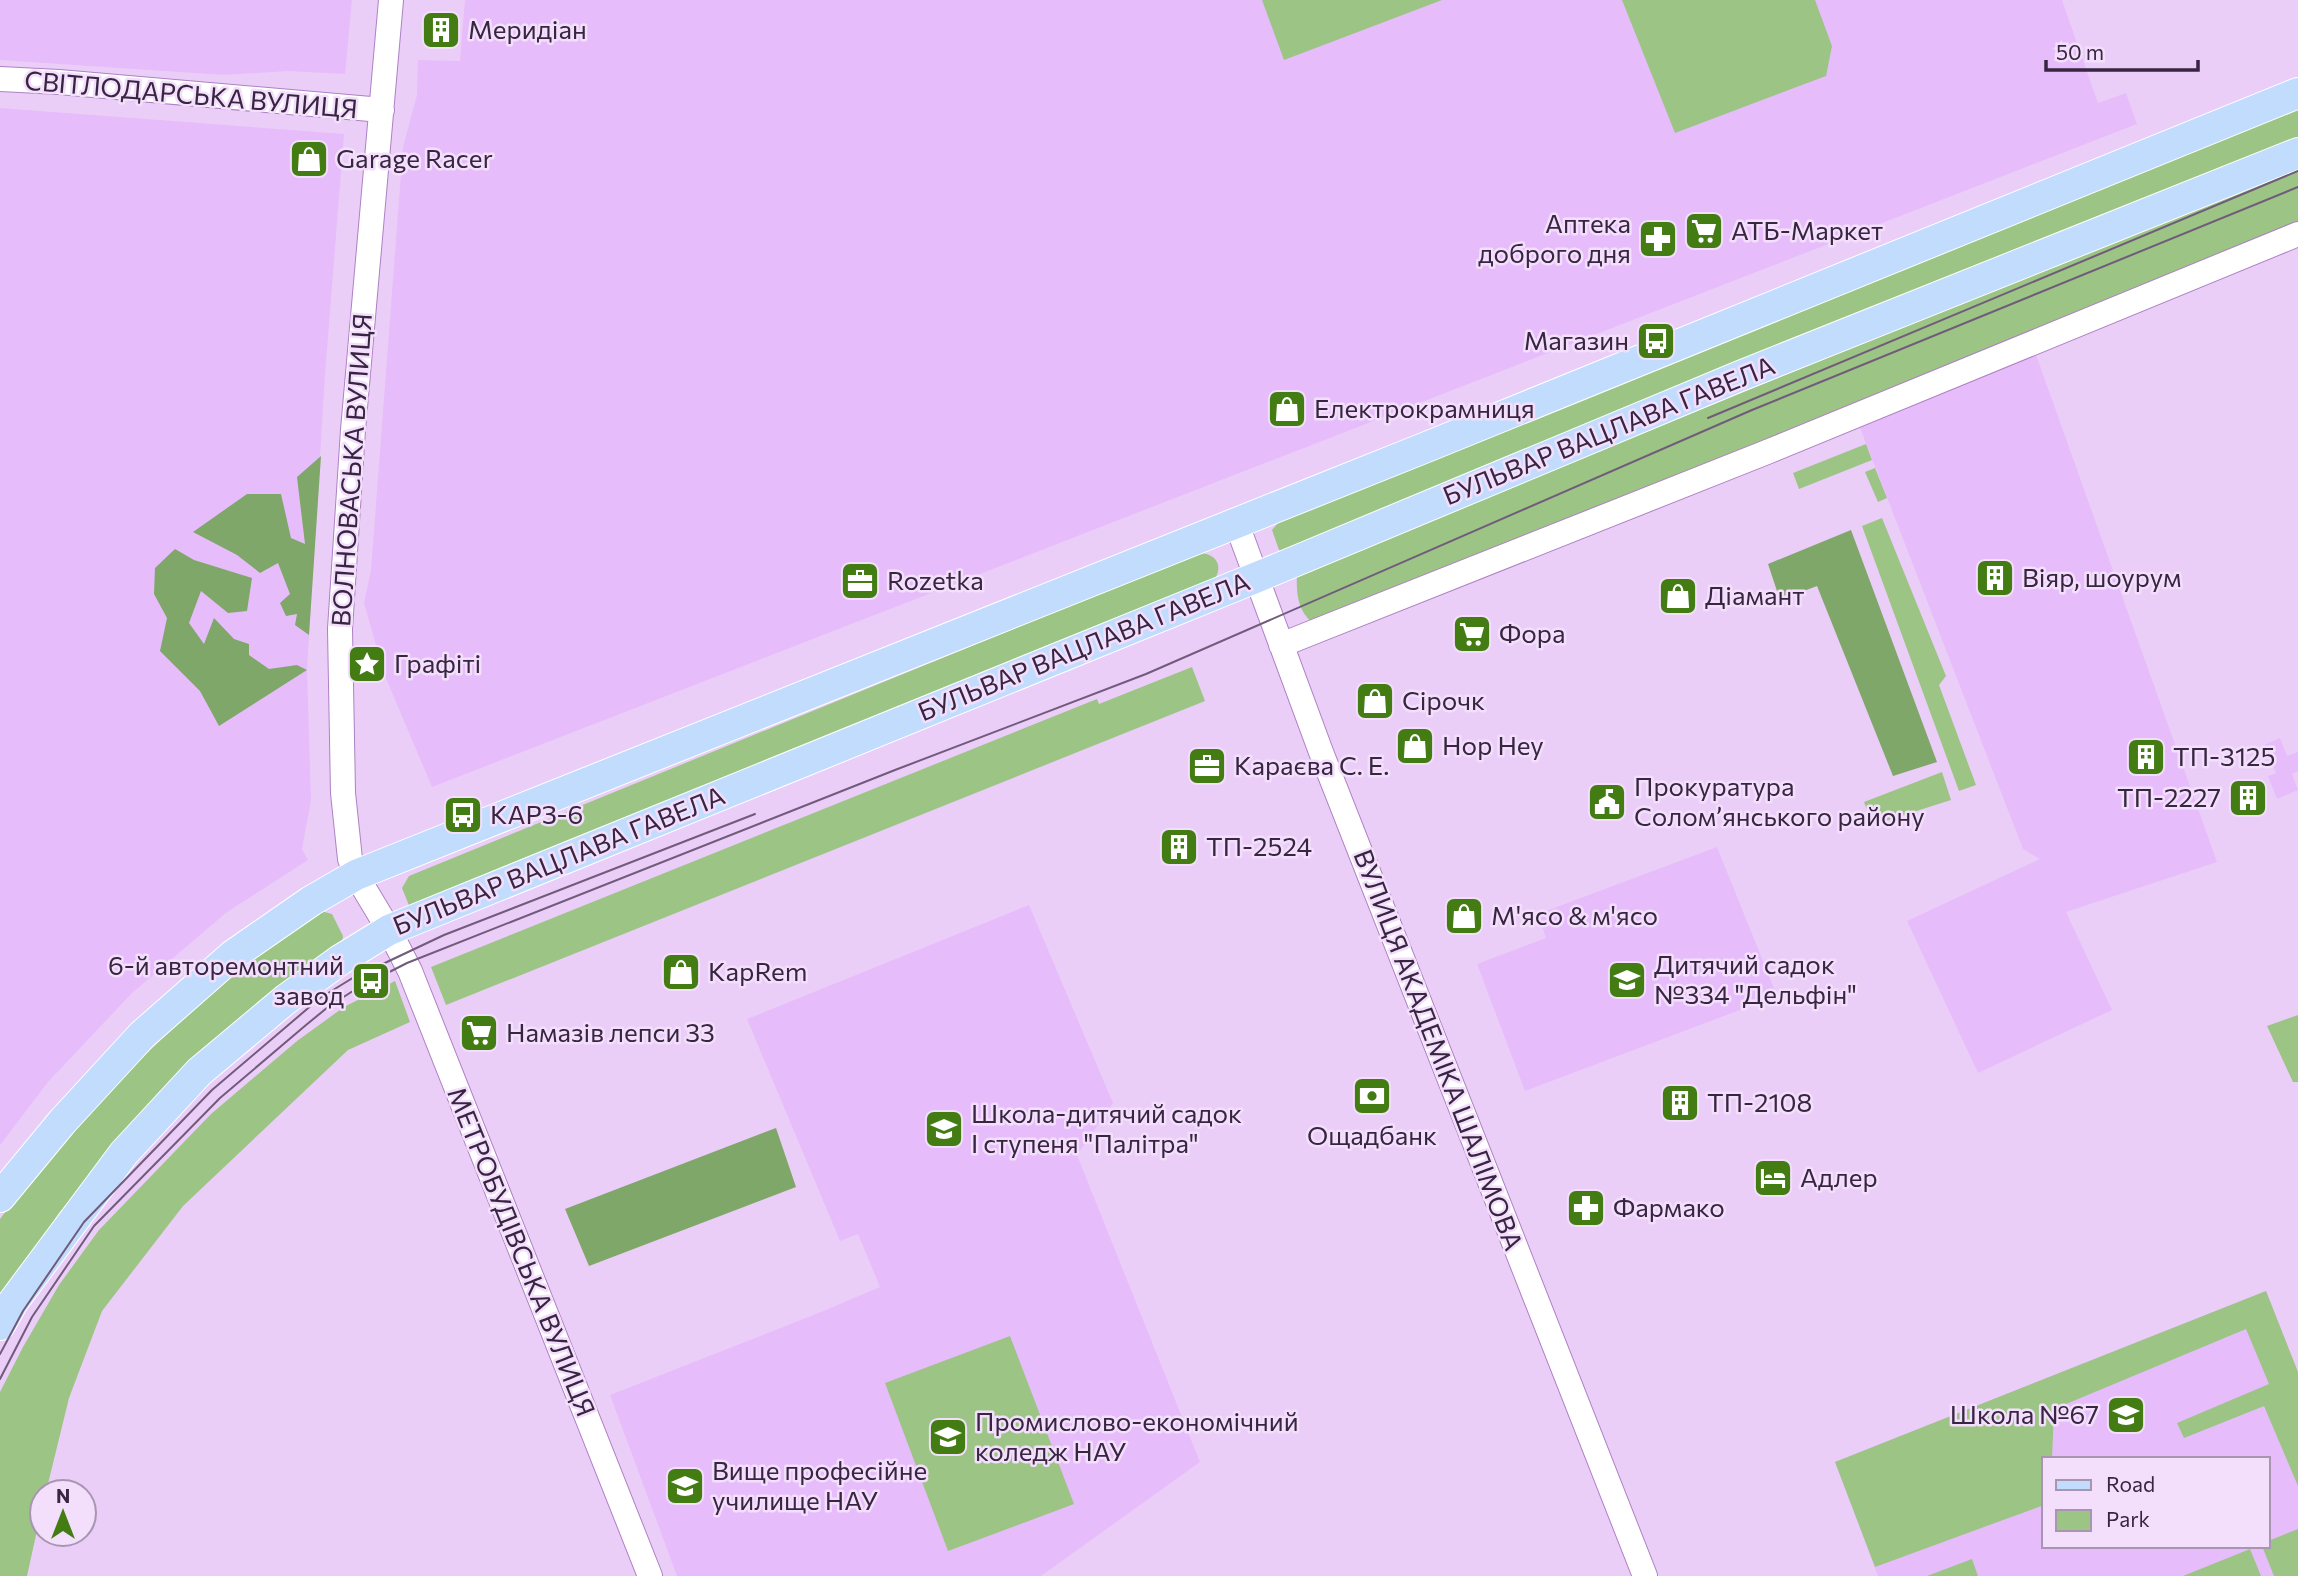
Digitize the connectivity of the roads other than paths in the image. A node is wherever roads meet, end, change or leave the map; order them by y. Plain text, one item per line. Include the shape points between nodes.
1 (391, 0) edge
2 (0, 79) edge
3 (2298, 93) edge
4 (382, 110) junction
5 (2298, 153) edge
6 (2298, 234) edge
7 (1236, 522) junction
8 (1255, 578) junction
9 (1280, 645) junction
10 (356, 875) junction
11 (389, 930) junction
12 (0, 1197) edge
13 (0, 1325) edge
14 (650, 1576) edge
15 (1645, 1576) edge

1 - 4 street, ВОЛНОВАСЬКА ВУЛИЦЯ
2 - 4 street, СВІТЛОДАРСЬКА ВУЛИЦЯ
3 - 7 main road, БУЛЬВАР ВАЦЛАВА ГАВЕЛА
4 - 10 street, ВОЛНОВАСЬКА ВУЛИЦЯ via 340,629 343,793
5 - 8 main road, БУЛЬВАР ВАЦЛАВА ГАВЕЛА via 1740,376
6 - 9 street via 1790,443
7 - 8 street, ВУЛИЦЯ АКАДЕМІКА ШАЛІМОВА
7 - 10 main road, БУЛЬВАР ВАЦЛАВА ГАВЕЛА
8 - 9 street, ВУЛИЦЯ АКАДЕМІКА ШАЛІМОВА
8 - 11 main road, БУЛЬВАР ВАЦЛАВА ГАВЕЛА
9 - 15 street, ВУЛИЦЯ АКАДЕМІКА ШАЛІМОВА
10 - 11 street, ВОЛНОВАСЬКА ВУЛИЦЯ
10 - 12 main road, БУЛЬВАР ВАЦЛАВА ГАВЕЛА via 233,955 142,1035
11 - 13 main road, БУЛЬВАР ВАЦЛАВА ГАВЕЛА via 285,1000 199,1072 124,1153
11 - 14 street, МЕТРОБУДІВСЬКА ВУЛИЦЯ via 410,971

